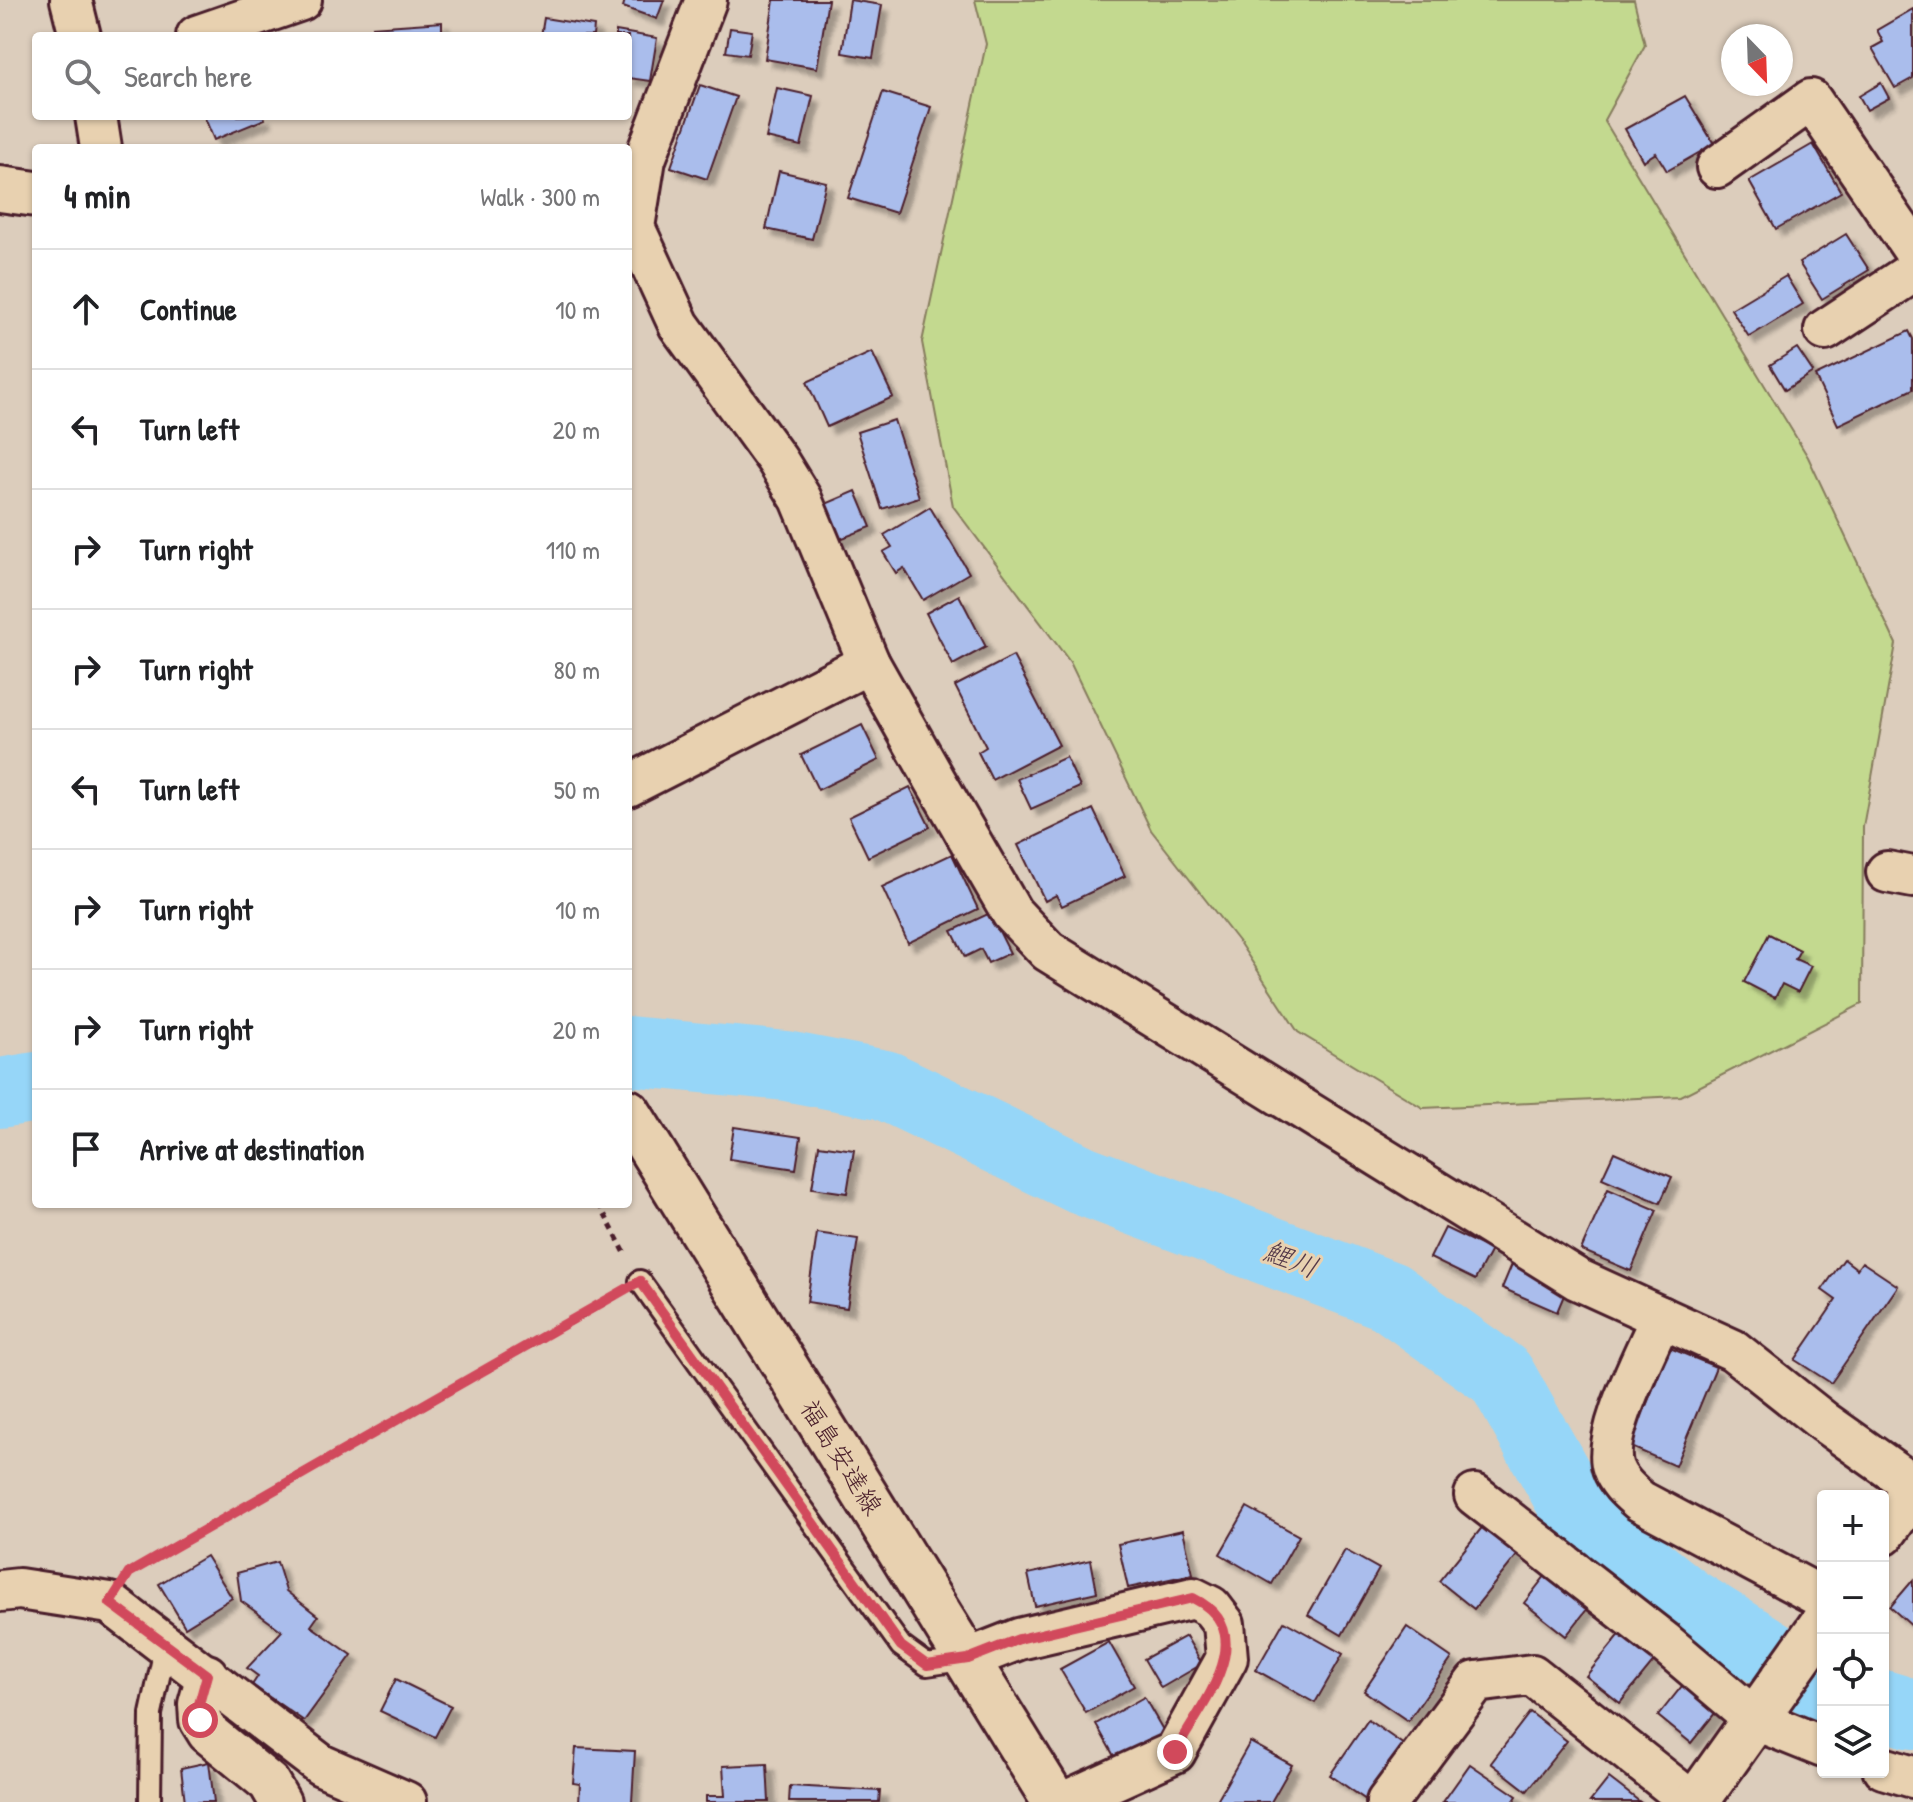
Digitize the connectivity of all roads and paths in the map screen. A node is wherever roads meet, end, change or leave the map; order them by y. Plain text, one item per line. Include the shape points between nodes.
1 (71, 0) edge
2 (301, 0) edge
3 (706, 0) edge
4 (79, 32) edge
5 (209, 32) edge
6 (97, 120) edge
7 (100, 144) edge
8 (1717, 167) dead end
9 (0, 189) edge
10 (32, 193) edge
11 (1913, 249) edge
12 (1913, 272) edge
13 (1825, 330) dead end
14 (869, 663) junction
15 (632, 784) edge
16 (632, 1118) edge
17 (601, 1208) edge
18 (640, 1281) junction
19 (1661, 1317) junction
20 (1475, 1495) dead end
21 (1904, 1511) edge
22 (0, 1591) edge
23 (1817, 1595) edge
24 (110, 1603) junction
25 (1817, 1632) edge
26 (166, 1644) junction
27 (968, 1659) junction
28 (207, 1675) junction
29 (1762, 1711) junction
30 (1817, 1743) edge
31 (1889, 1770) edge
32 (1913, 1777) edge
33 (150, 1802) edge
34 (280, 1802) edge
35 (406, 1802) edge
36 (1055, 1802) edge
37 (1065, 1802) edge
38 (1387, 1802) edge
39 (1694, 1802) edge

1 - 4 street
2 - 5 street
3 - 14 street via 645,159 634,227 679,325 801,499
6 - 7 street
8 - 11 street via 1811,100
9 - 10 main road
12 - 13 street
14 - 15 street
14 - 19 street via 1012,913 1048,951 1577,1279
16 - 27 main road, 福島安達線
17 - 18 path
18 - 24 path via 129,1573
18 - 27 lane via 901,1646 927,1665
19 - 21 street via 1733,1350 1824,1422
19 - 23 street via 1610,1441 1620,1481 1640,1501
20 - 29 street
22 - 24 street via 19,1589
24 - 26 street
25 - 29 main road
26 - 28 street
26 - 33 lane via 151,1714
27 - 36 main road, 福島安達線
27 - 37 street via 1019,1639 1193,1598 1211,1607 1224,1624 1227,1658 1175,1752
28 - 34 street via 200,1720 208,1733 269,1783
28 - 35 street via 321,1765
29 - 30 street
29 - 39 main road
31 - 32 street
38 - 39 street via 1476,1682 1532,1675

